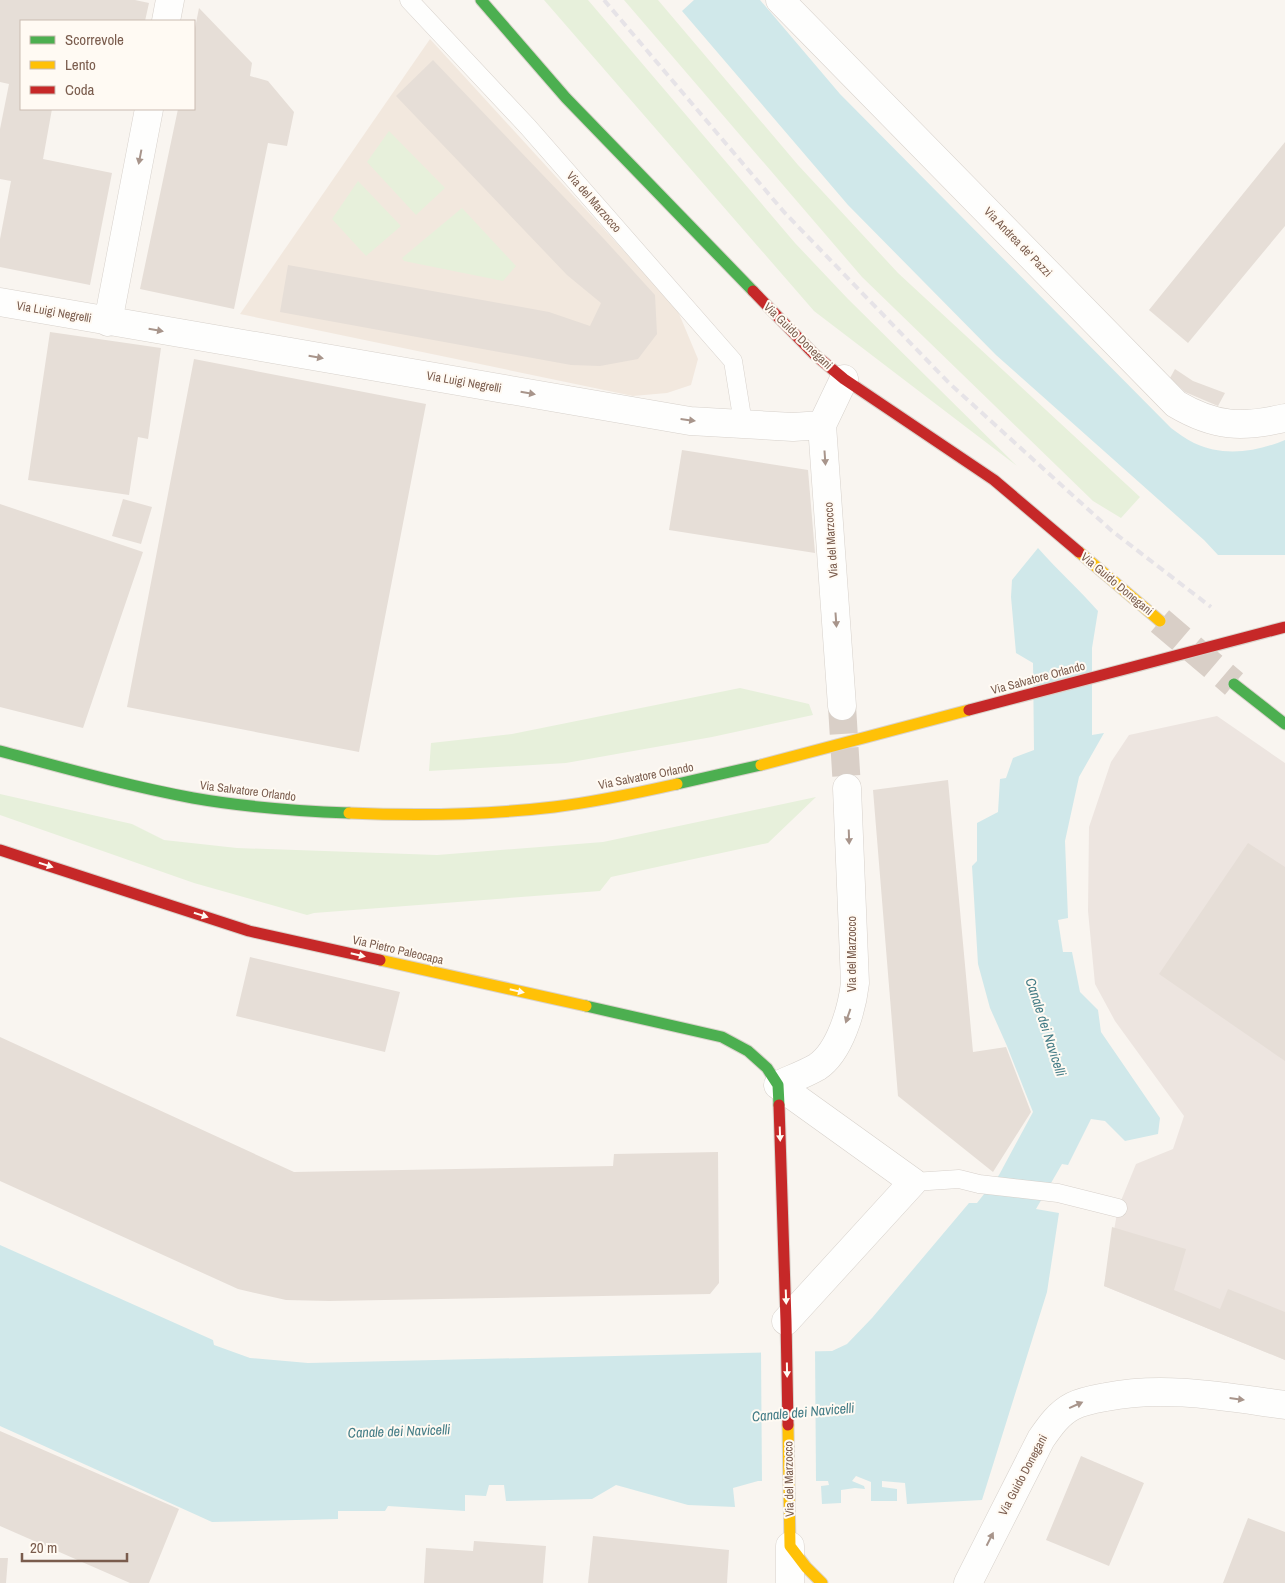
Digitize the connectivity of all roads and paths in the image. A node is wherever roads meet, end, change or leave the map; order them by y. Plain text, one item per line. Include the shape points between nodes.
1 (170, 0) edge
2 (408, 0) edge
3 (481, 0) edge
4 (780, 0) edge
5 (166, 20) edge
6 (149, 110) edge
7 (0, 302) edge
8 (108, 322) junction
9 (844, 379) junction
10 (1285, 418) edge
11 (743, 424) junction
12 (822, 425) junction
13 (1160, 622) tunnel mouth
14 (1285, 627) edge
15 (1234, 684) tunnel mouth
16 (842, 706) tunnel mouth
17 (1285, 724) edge
18 (0, 751) edge
19 (847, 788) tunnel mouth
20 (0, 850) edge
21 (778, 1086) junction
22 (913, 1182) junction
23 (1118, 1208) dead end
24 (786, 1321) junction
25 (1285, 1405) edge
26 (790, 1546) junction
27 (790, 1583) edge
28 (822, 1583) edge
29 (968, 1583) edge

1 - 5 street
2 - 11 lane, Via del Marzocco via 528,127 733,361
3 - 9 street, Via Guido Donegani via 566,98 814,354
4 - 10 street, Via Andrea de' Pazzi via 1176,404 1210,420 1232,424 1255,424
6 -> 8 street, Via Luigi Negrelli
7 - 8 street, Via Luigi Negrelli
8 -> 11 street, Via Luigi Negrelli via 690,420
9 - 12 street, Via del Marzocco
9 - 13 street, Via Guido Donegani via 994,480
11 - 12 street, Via Luigi Negrelli
12 -> 16 street, Via del Marzocco
14 - 18 street, Via Salvatore Orlando, bridge via 761,765 652,790 555,807 503,812 391,814 299,811 194,798 88,775
15 - 17 street
19 -> 21 street, Via del Marzocco via 853,997 842,1031 825,1060 818,1067
20 -> 21 street, Via Pietro Paleocapa via 249,931 722,1037 765,1064
21 - 22 street
21 -> 24 street, Via del Marzocco
22 - 23 lane via 959,1179 1058,1193
22 - 24 street
24 -> 26 street, Via del Marzocco
29 -> 25 street, Via Guido Donegani via 1041,1438 1056,1419 1073,1406 1114,1395 1150,1392 1209,1395
26 - 27 street, Via del Marzocco
26 - 28 street

